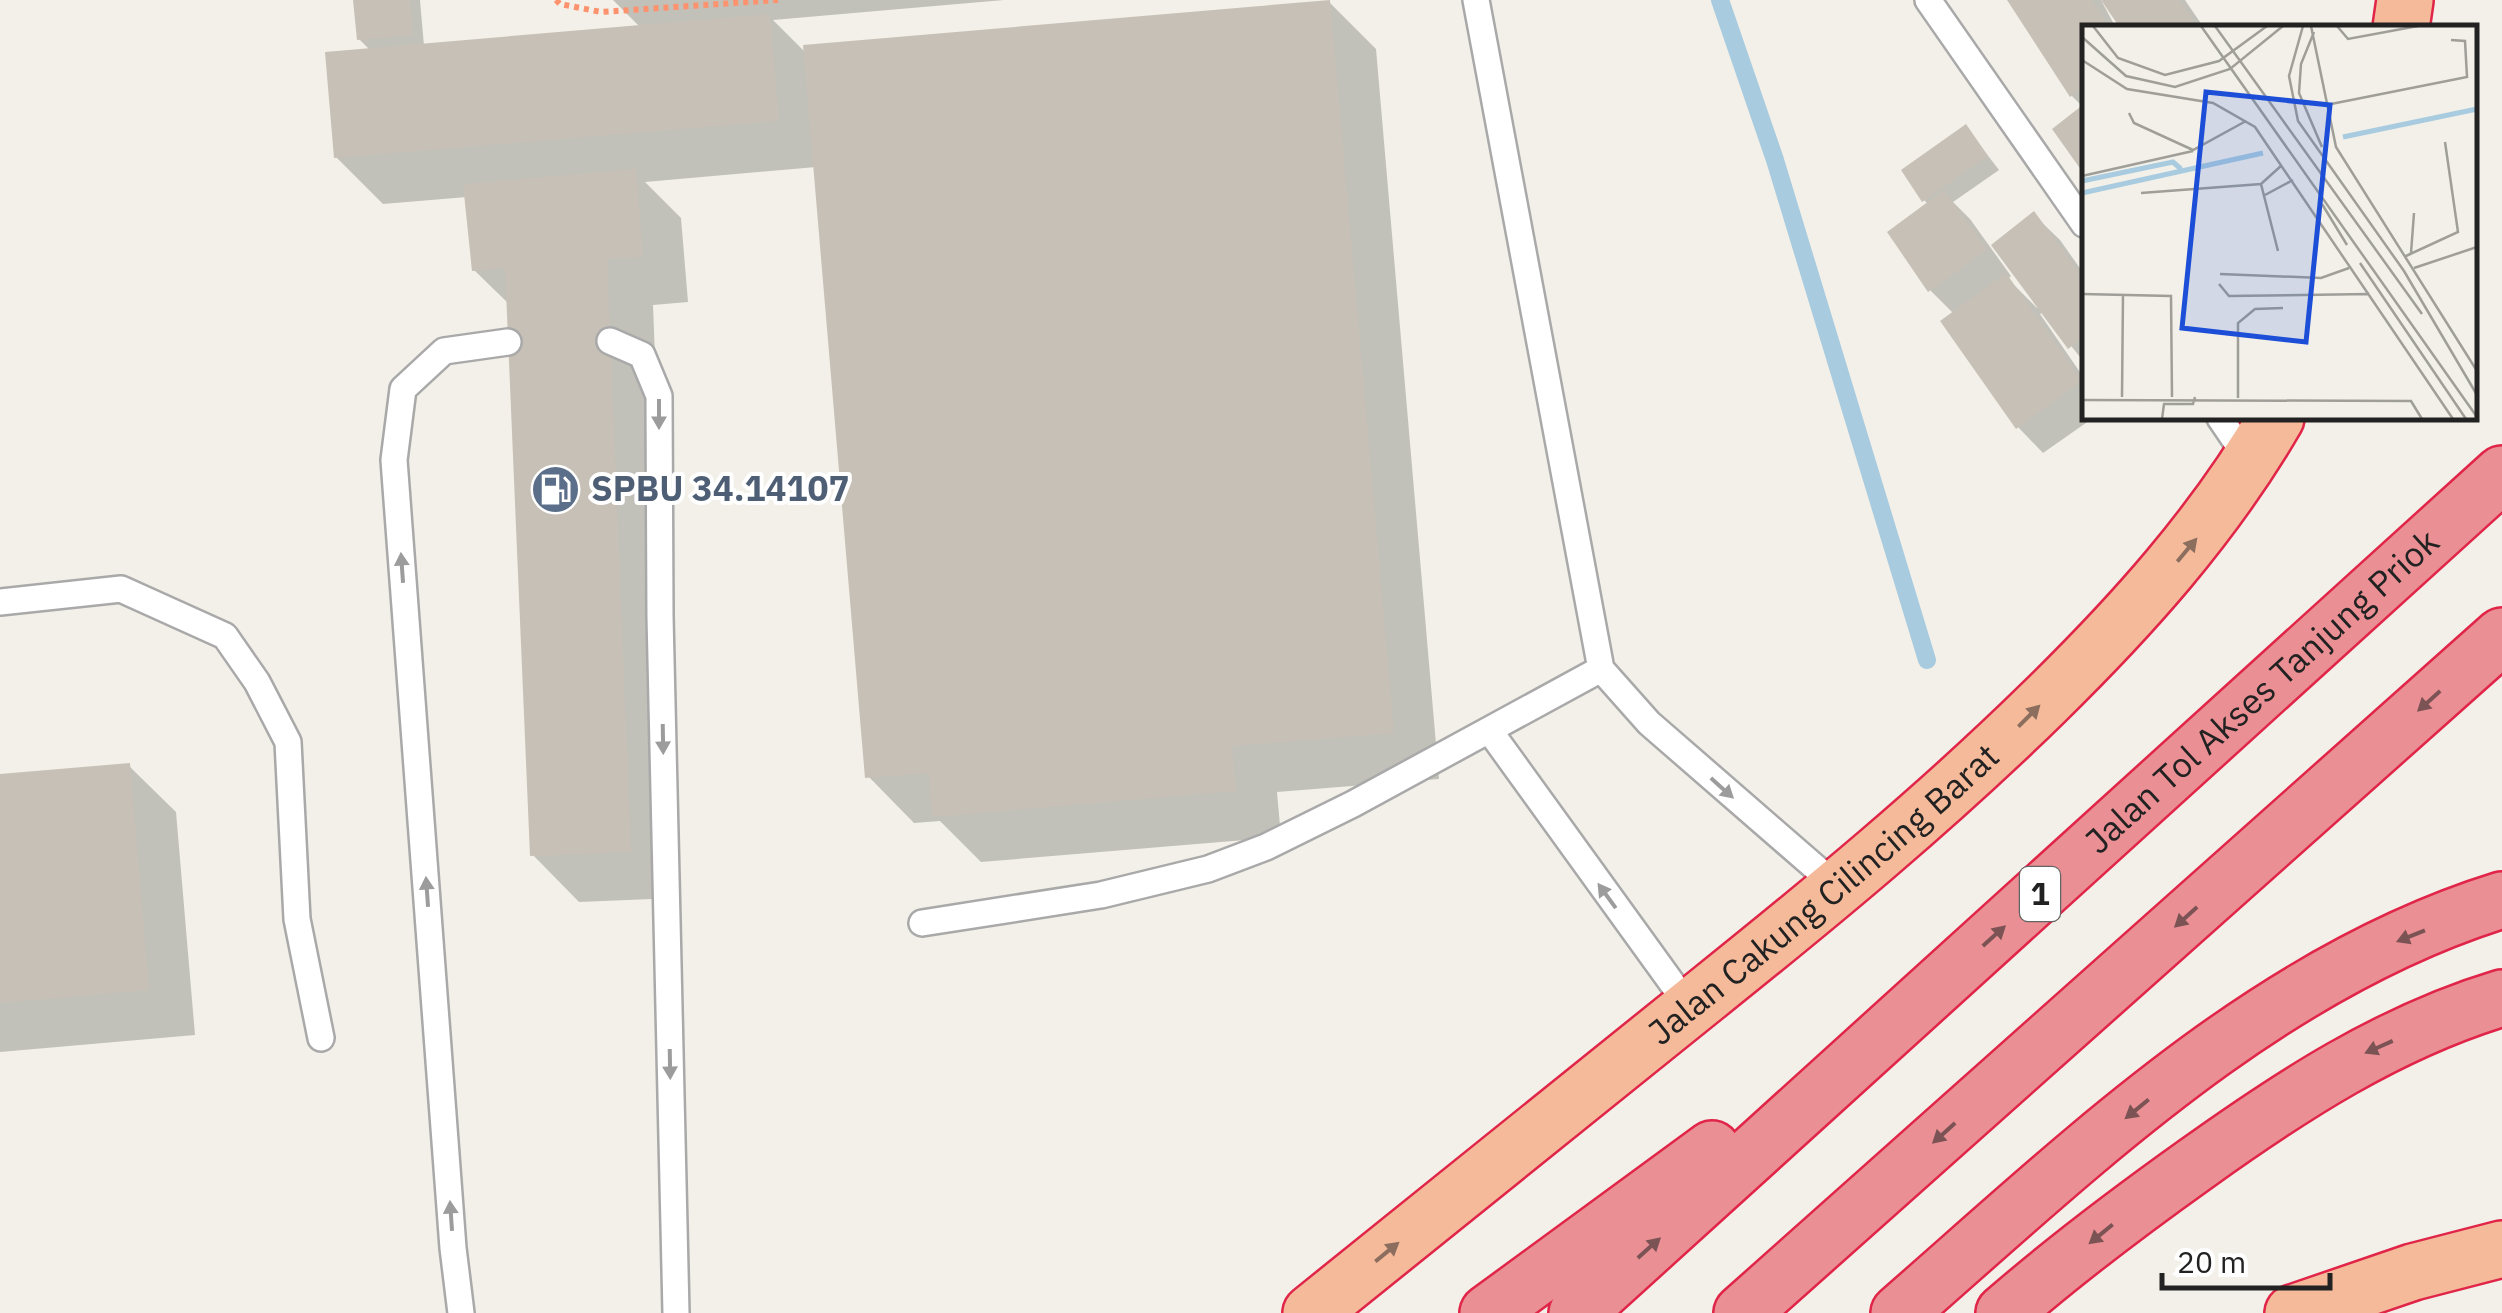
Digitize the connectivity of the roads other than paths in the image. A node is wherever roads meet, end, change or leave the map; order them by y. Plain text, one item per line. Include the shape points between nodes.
1 (1476, 0) edge
2 (1928, 0) edge
3 (2405, 0) edge
4 (2402, 25) edge
5 (2082, 221) edge
6 (610, 340) dead end
7 (508, 342) dead end
8 (2224, 420) edge
9 (2263, 440) edge
10 (2502, 463) edge
11 (2502, 474) edge
12 (2398, 566) junction
13 (0, 602) edge
14 (2502, 636) edge
15 (1600, 669) junction
16 (1490, 730) junction
17 (1820, 874) junction
18 (2502, 900) edge
19 (922, 922) dead end
20 (1954, 972) junction
21 (1677, 992) junction
22 (2502, 998) edge
23 (321, 1038) dead end
24 (2502, 1251) edge
25 (461, 1313) edge
26 (676, 1313) edge
27 (1311, 1313) edge
28 (1488, 1313) edge
29 (1576, 1313) edge
30 (1742, 1313) edge
31 (1899, 1313) edge
32 (2004, 1313) edge
33 (2293, 1313) edge

1 - 15 lane
2 - 5 lane
3 - 4 highway
6 -> 26 lane via 642,355 659,396
25 -> 7 lane via 394,460 403,389 444,350
8 - 9 lane
17 -> 9 highway, Jalan Cakung Cilincing Barat via 1984,761 2123,624 2194,542
10 - 12 highway
11 - 12 highway, Jalan Tol Akses Tanjung Priok / 1
20 -> 12 highway, Jalan Tol Akses Tanjung Priok / 1
13 - 23 lane via 121,589 225,636 288,742 296,919
14 -> 30 highway
15 - 16 lane
15 -> 17 lane via 1649,723
16 - 19 lane via 1353,804 1208,870 1101,896
21 -> 16 lane
17 - 21 highway, Jalan Cakung Cilincing Barat
18 -> 31 highway via 2397,942 2223,1043
20 - 28 highway
29 -> 20 highway, Jalan Tol Akses Tanjung Priok / 1
27 -> 21 highway, Jalan Cakung Cilincing Barat
22 -> 32 highway via 2364,1054 2264,1115 2134,1207
24 - 33 highway via 2413,1272

